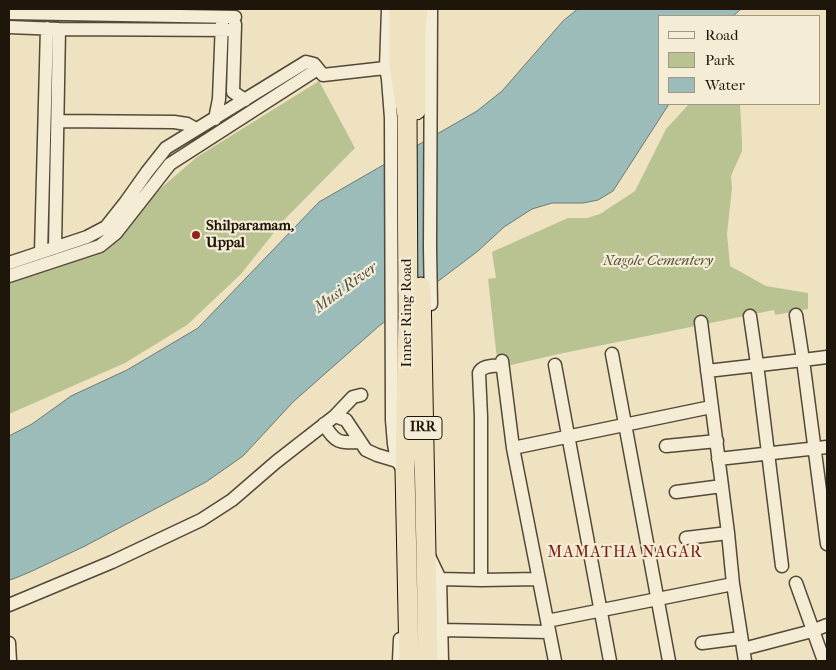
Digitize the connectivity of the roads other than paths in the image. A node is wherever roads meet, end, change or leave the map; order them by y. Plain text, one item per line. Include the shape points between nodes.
1 (388, 9) edge
2 (399, 9) edge
3 (418, 9) edge
4 (431, 9) edge
5 (9, 13) edge
6 (222, 13) edge
7 (235, 13) edge
8 (69, 15) junction
9 (9, 27) edge
10 (59, 29) junction
11 (221, 30) junction
12 (235, 30) junction
13 (314, 64) junction
14 (393, 67) junction
15 (245, 100) junction
16 (423, 106) junction
17 (214, 119) junction
18 (58, 121) junction
19 (196, 129) junction
20 (154, 163) junction
21 (170, 164) junction
22 (399, 171) junction
23 (42, 210) junction
24 (56, 212) junction
25 (56, 248) junction
26 (42, 252) junction
27 (9, 263) edge
28 (9, 276) edge
29 (415, 312) junction
30 (796, 315) dead end
31 (750, 316) dead end
32 (701, 322) dead end
33 (612, 354) dead end
34 (827, 357) edge
35 (802, 360) junction
36 (758, 364) junction
37 (555, 365) dead end
38 (707, 371) junction
39 (361, 395) dead end
40 (711, 406) junction
41 (335, 416) junction
42 (324, 424) junction
43 (626, 424) junction
44 (568, 436) junction
45 (717, 441) junction
46 (360, 442) junction
47 (666, 446) dead end
48 (827, 447) edge
49 (513, 448) junction
50 (814, 448) junction
51 (768, 454) junction
52 (718, 459) junction
53 (401, 466) junction
54 (722, 486) junction
55 (676, 492) dead end
56 (424, 522) junction
57 (728, 533) junction
58 (686, 538) dead end
59 (827, 544) edge
60 (425, 546) junction
61 (782, 566) dead end
62 (440, 579) junction
63 (539, 579) junction
64 (481, 580) junction
65 (796, 583) dead end
66 (733, 584) junction
67 (657, 599) junction
68 (9, 605) edge
69 (600, 610) junction
70 (408, 618) junction
71 (827, 625) edge
72 (548, 627) junction
73 (441, 630) junction
74 (812, 631) junction
75 (9, 643) edge
76 (702, 643) dead end
77 (743, 649) edge
78 (10, 661) edge
79 (400, 661) edge
80 (409, 661) edge
81 (428, 661) edge
82 (442, 661) edge
83 (555, 661) edge
84 (610, 661) edge
85 (669, 661) edge
86 (824, 661) edge

1 - 14 street
2 - 14 highway, Inner Ring Road / IRR
3 - 16 highway, Inner Ring Road / IRR via 416,28
4 - 16 street
5 - 8 street
6 - 7 street
6 - 8 street
6 - 11 street
7 - 12 street
8 - 10 street
9 - 10 street
10 - 11 street
10 - 18 street
10 - 23 street
11 - 12 street
11 - 17 street via 219,99
12 - 15 street via 233,92
13 - 14 street via 323,75
13 - 15 street via 306,62
13 - 21 street via 313,72
14 - 22 highway, Inner Ring Road / IRR via 407,115
15 - 17 street
16 - 29 highway, Inner Ring Road / IRR
16 - 56 street via 432,373 430,499
17 - 19 street
18 - 19 street via 174,122
18 - 24 street
19 - 20 street via 166,148
20 - 21 street
20 - 25 street via 106,227
21 - 28 street via 116,233 100,246
22 - 29 highway, Inner Ring Road / IRR
22 - 53 street via 392,420 394,444
23 - 24 street
23 - 26 street
24 - 25 street
25 - 26 street
26 - 27 street
29 - 53 highway, Inner Ring Road / IRR
29 - 56 highway, Inner Ring Road / IRR
30 - 35 street
31 - 36 street
32 - 38 street
33 - 43 street
34 - 35 street
35 - 36 street
35 - 50 street
36 - 38 street
36 - 51 street
37 - 44 street
38 - 40 street
39 - 41 street via 352,397
40 - 43 street
40 - 45 street
41 - 42 street
41 - 46 street via 346,420
42 - 46 street via 332,437 342,443
42 - 68 street via 232,500 201,520
43 - 44 street
43 - 67 street
44 - 49 street
44 - 69 street
45 - 47 street
45 - 52 street
46 - 53 street via 366,450
48 - 50 street
49 - 63 street
49 - 64 street via 502,363 483,368 479,373 482,417
50 - 51 street
50 - 59 street
51 - 52 street
51 - 61 street
52 - 54 street
53 - 70 highway, Inner Ring Road / IRR
54 - 55 street
54 - 57 street
56 - 60 highway, Inner Ring Road / IRR
57 - 58 street
57 - 66 street
60 - 62 street
60 - 81 highway, IRR
62 - 64 street
62 - 73 street
63 - 64 street
63 - 72 street
65 - 74 street
66 - 67 street
66 - 77 street
67 - 69 street
67 - 85 street
69 - 72 street
69 - 84 street
70 - 79 street via 400,634
70 - 80 highway, IRR
71 - 74 street
72 - 73 street
72 - 83 street
73 - 82 street
74 - 77 street
74 - 86 street
75 - 78 street
76 - 77 street

